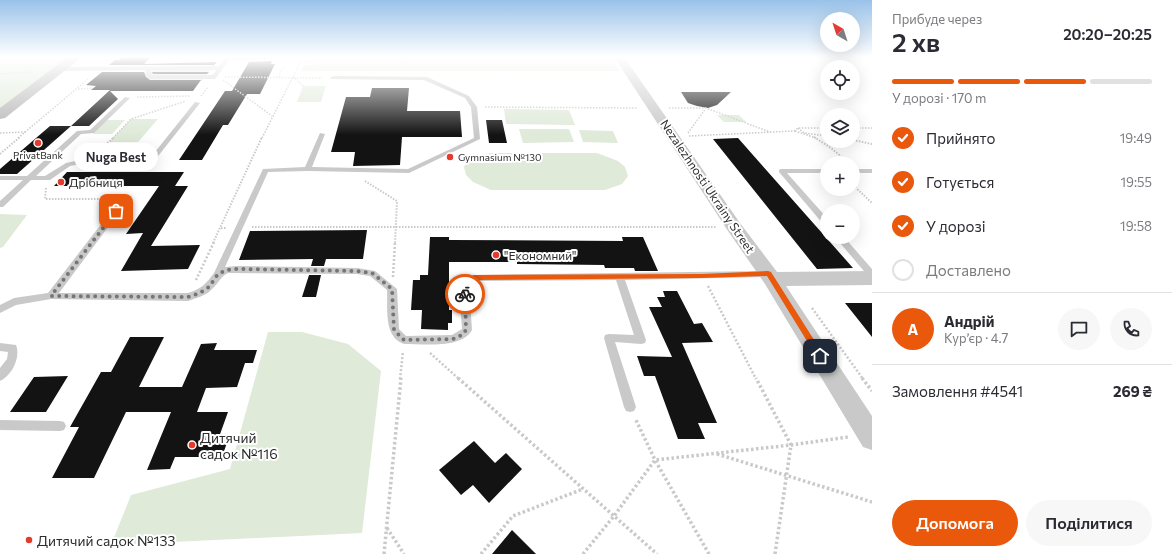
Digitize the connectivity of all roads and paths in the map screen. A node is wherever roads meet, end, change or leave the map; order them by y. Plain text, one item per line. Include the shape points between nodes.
1 (42, 83) edge
2 (83, 83) edge
3 (210, 83) edge
4 (227, 83) edge
5 (290, 83) edge
6 (300, 83) edge
7 (436, 83) edge
8 (637, 83) edge
9 (303, 86) dead end
10 (77, 88) junction
11 (93, 88) dead end
12 (202, 96) junction
13 (127, 98) joint
14 (197, 103) dead end
15 (474, 107) junction
16 (654, 108) junction
17 (706, 108) junction
18 (0, 115) edge
19 (272, 116) junction
20 (798, 128) junction
21 (820, 128) edge
22 (860, 128) edge
23 (872, 128) edge
24 (794, 131) junction
25 (26, 132) junction
26 (770, 132) junction
27 (0, 133) edge
28 (688, 133) dead end
29 (804, 133) junction
30 (322, 134) dead end
31 (820, 135) edge
32 (690, 136) dead end
33 (860, 141) edge
34 (872, 144) edge
35 (0, 154) edge
36 (842, 156) edge
37 (68, 164) junction
38 (308, 169) junction
39 (350, 170) junction
40 (820, 171) edge
41 (860, 171) edge
42 (872, 171) edge
43 (0, 178) edge
44 (28, 178) junction
45 (47, 178) junction
46 (860, 192) edge
47 (125, 199) joint
48 (0, 204) edge
49 (872, 204) edge
50 (820, 215) edge
51 (396, 226) junction
52 (240, 227) junction
53 (734, 227) junction
54 (221, 228) junction
55 (845, 244) edge
56 (218, 274) junction
57 (872, 274) edge
58 (702, 276) junction
59 (770, 276) junction
60 (620, 277) junction
61 (872, 278) edge
62 (392, 289) junction
63 (51, 296) junction
64 (188, 297) junction
65 (0, 309) edge
66 (404, 340) junction
67 (416, 340) junction
68 (0, 347) edge
69 (0, 376) edge
70 (630, 407) joint
71 (0, 425) edge
72 (60, 426) dead end
73 (870, 436) edge
74 (791, 445) junction
75 (715, 453) junction
76 (655, 460) junction
77 (787, 475) junction
78 (583, 489) junction
79 (872, 502) edge
80 (614, 516) junction
81 (387, 528) junction
82 (384, 554) edge
83 (404, 554) edge
84 (481, 554) edge
85 (582, 554) edge
86 (657, 554) edge
87 (709, 554) edge
88 (775, 554) edge

1 - 18 street
2 - 10 path
3 - 12 path
4 - 19 path
5 - 19 path
6 - 9 path
7 - 15 lane via 467,97
8 - 16 street, Nezalezhnosti Ukrainy Street
10 - 11 path
10 - 25 path
12 - 13 path
12 - 37 path via 131,119 108,142
13 - 44 lane via 92,132 78,132
14 - 37 lane via 153,159 89,160
15 - 16 path
15 - 39 lane via 477,140 409,171
16 - 17 path
16 - 53 street, Nezalezhnosti Ukrainy Street
17 - 26 path
17 - 28 path
19 - 54 path
20 - 21 path
20 - 24 path
20 - 29 path
22 - 23 path
24 - 26 path
24 - 29 path
25 - 27 path
25 - 35 path
26 - 32 path
29 - 31 path
29 - 36 path
30 - 38 lane
33 - 34 path
37 - 45 lane
38 - 39 lane
38 - 52 lane via 264,170
39 - 51 path via 397,202
40 - 50 lane via 781,171
41 - 42 lane
43 - 44 lane
44 - 45 lane
44 - 48 lane
45 - 47 path via 45,199
46 - 49 path
47 - 63 lane
51 - 52 path
51 - 53 path
51 - 62 path
52 - 54 path
52 - 56 lane
53 - 59 street, Nezalezhnosti Ukrainy Street
54 - 64 path
55 - 57 lane
56 - 62 lane via 237,269 357,271 372,273
56 - 64 lane via 209,287
58 - 59 lane
58 - 60 lane
58 - 74 path
59 - 61 street
59 - 73 street, Nezalezhnosti Ukrainy Street
60 - 67 lane via 474,278 464,287 466,330 462,335 453,339
60 - 70 lane via 641,340 609,338
62 - 66 lane via 394,330
63 - 64 lane
63 - 65 lane via 14,302
66 - 67 lane
66 - 81 path
67 - 78 path
68 - 69 lane via 12,348 14,352 13,358
70 - 76 path
71 - 72 lane
73 - 74 path
74 - 75 path
74 - 77 path
75 - 76 path
75 - 77 path
76 - 80 path
76 - 87 path
77 - 79 path
77 - 88 path
78 - 80 path
78 - 84 path via 514,516
80 - 85 path
80 - 86 path
81 - 82 path
81 - 83 path

